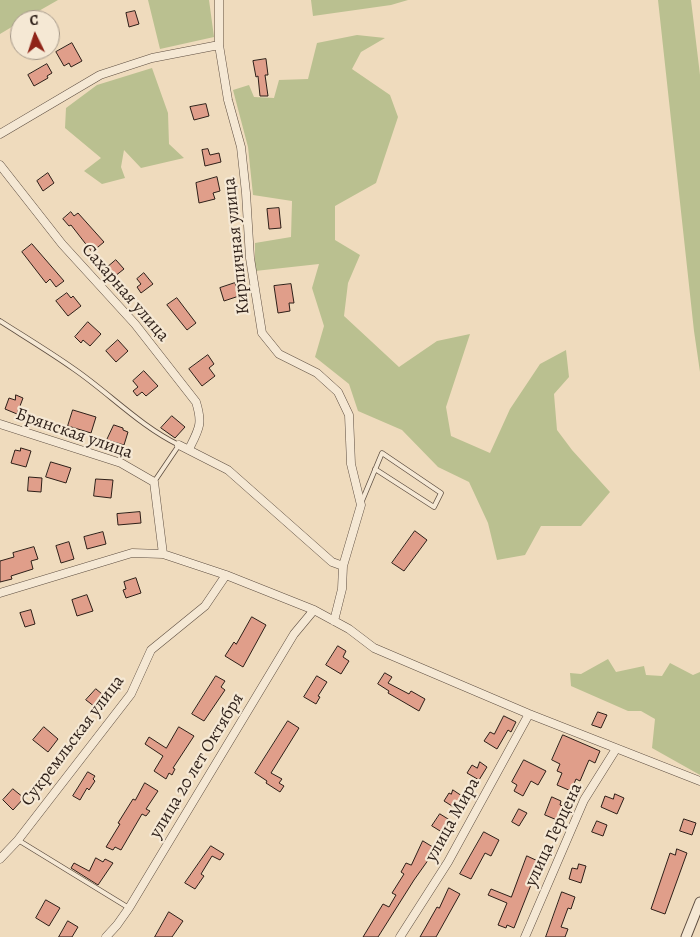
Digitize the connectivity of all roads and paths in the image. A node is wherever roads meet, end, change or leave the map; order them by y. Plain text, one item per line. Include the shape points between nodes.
1 (219, 0) edge
2 (219, 45) junction
3 (0, 134) edge
4 (0, 165) edge
5 (0, 321) edge
6 (0, 424) edge
7 (179, 445) junction
8 (190, 449) junction
9 (375, 469) junction
10 (154, 482) junction
11 (361, 505) junction
12 (163, 554) junction
13 (343, 566) junction
14 (226, 575) junction
15 (0, 593) edge
16 (314, 610) junction
17 (334, 621) junction
18 (529, 714) junction
19 (616, 749) junction
20 (700, 781) edge
21 (18, 840) junction
22 (0, 859) edge
23 (700, 902) edge
24 (129, 908) junction
25 (106, 937) edge
26 (400, 937) edge
27 (525, 937) edge
28 (686, 937) edge

1 - 2 street, Кирпичная улица
2 - 3 street via 152,58 100,75
2 - 11 street, Кирпичная улица via 240,147 250,258 262,333 279,354 317,373 338,392 349,415 351,464
4 - 8 street, Сахарная улица via 62,244 136,324 196,402 201,417
5 - 7 lane via 74,369
6 - 10 street, Брянская улица via 121,464
7 - 8 street
7 - 10 lane
8 - 13 street via 228,470 332,562
9 - 9 lane via 434,506 441,493 382,453
9 - 11 lane
10 - 12 street
11 - 13 street
12 - 14 street
12 - 15 street via 132,553
13 - 17 street via 342,589
14 - 16 street
14 - 21 street, Сукремльская улица via 206,606 151,650 131,694
16 - 17 street
16 - 24 street, улица 20 лет Октября via 294,634
17 - 18 street via 374,648
18 - 19 street
18 - 26 street, улица Мира via 448,862
19 - 20 street
19 - 27 street, улица Герцена via 584,800
21 - 22 street, Сукремльская улица
21 - 24 lane
23 - 28 street
24 - 25 street, улица 20 лет Октября

